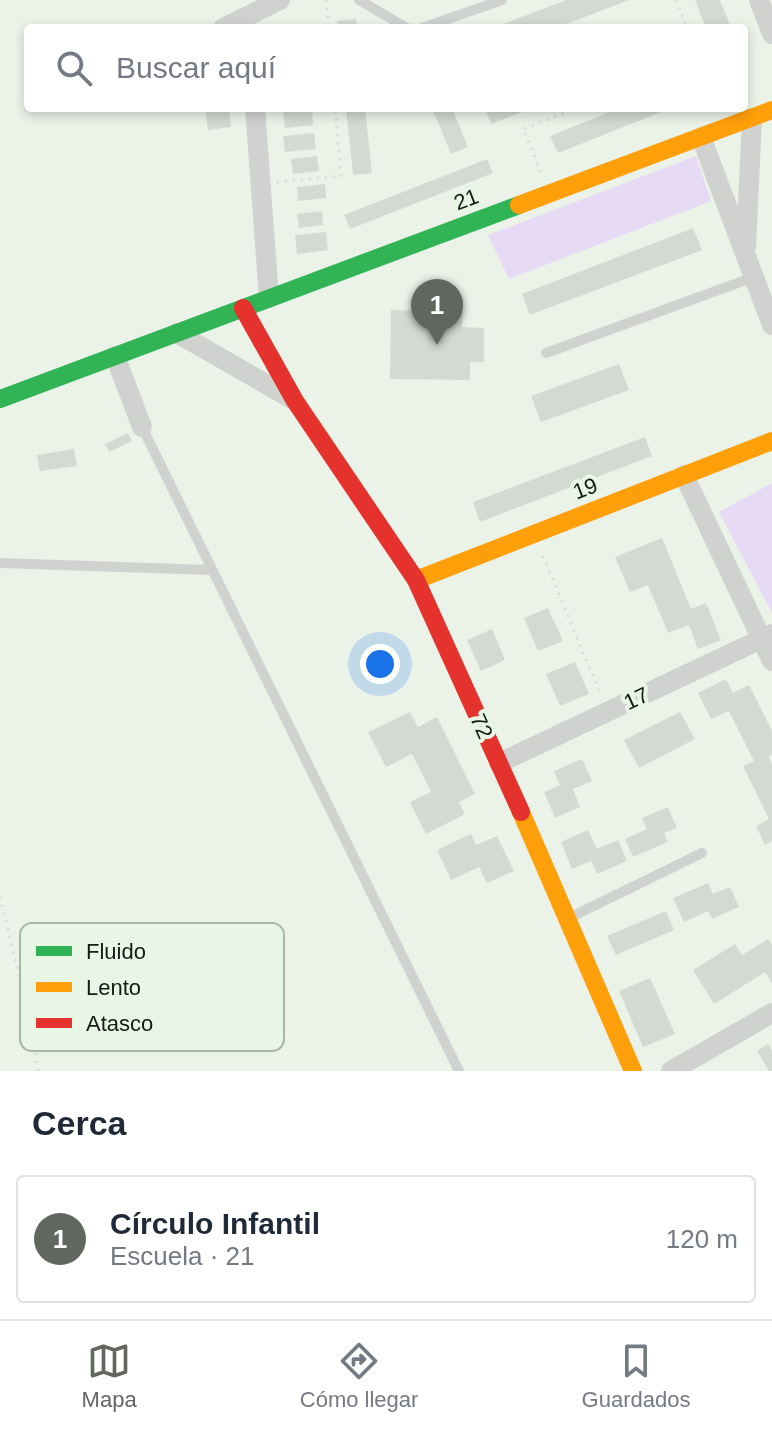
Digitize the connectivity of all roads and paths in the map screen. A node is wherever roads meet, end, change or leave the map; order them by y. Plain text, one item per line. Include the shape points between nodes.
1 (280, 0) edge
2 (326, 0) edge
3 (359, 0) edge
4 (502, 0) edge
5 (676, 0) edge
6 (759, 0) edge
7 (247, 22) edge
8 (329, 24) edge
9 (400, 24) edge
10 (433, 24) edge
11 (685, 24) edge
12 (772, 34) edge
13 (772, 110) edge
14 (255, 112) edge
15 (335, 112) edge
16 (567, 112) edge
17 (752, 118) junction
18 (701, 137) junction
19 (262, 184) junction
20 (550, 193) junction
21 (746, 255) junction
22 (754, 277) junction
23 (269, 298) junction
24 (243, 308) junction
25 (772, 325) edge
26 (177, 333) junction
27 (546, 353) dead end
28 (115, 356) junction
29 (0, 399) edge
30 (295, 401) junction
31 (142, 427) joint
32 (772, 441) edge
33 (684, 475) junction
34 (533, 534) junction
35 (0, 563) edge
36 (210, 570) junction
37 (416, 580) junction
38 (766, 636) edge
39 (772, 661) edge
40 (607, 712) junction
41 (499, 763) junction
42 (702, 853) dead end
43 (0, 897) edge
44 (569, 918) junction
45 (20, 979) edge
46 (772, 1013) edge
47 (35, 1051) edge
48 (38, 1071) edge
49 (459, 1071) edge
50 (633, 1071) edge
51 (671, 1071) edge

1 - 7 street
2 - 8 path
3 - 9 lane
4 - 10 lane
5 - 11 path
6 - 12 street
13 - 17 street, 21
14 - 19 street
15 - 19 path via 341,176
16 - 20 path via 523,129
17 - 18 street, 21
17 - 21 street
18 - 20 street, 21
18 - 21 street
19 - 23 street
20 - 23 street, 21
21 - 22 street
22 - 25 street
22 - 27 lane
23 - 24 street, 21
24 - 26 street, 21
24 - 30 street, 72
26 - 28 street, 21
26 - 30 street, 72
28 - 29 street, 21
28 - 31 street
30 - 37 street, 72
31 - 36 lane
32 - 33 street, 19
33 - 34 street, 19
33 - 38 street
34 - 37 street, 19
34 - 40 path
35 - 36 lane
36 - 49 lane
37 - 41 street, 72
38 - 39 street
38 - 40 street, 17
40 - 41 street, 17
41 - 44 street, 72
42 - 44 lane
43 - 45 path
44 - 50 street, 72
46 - 51 street
47 - 48 path

